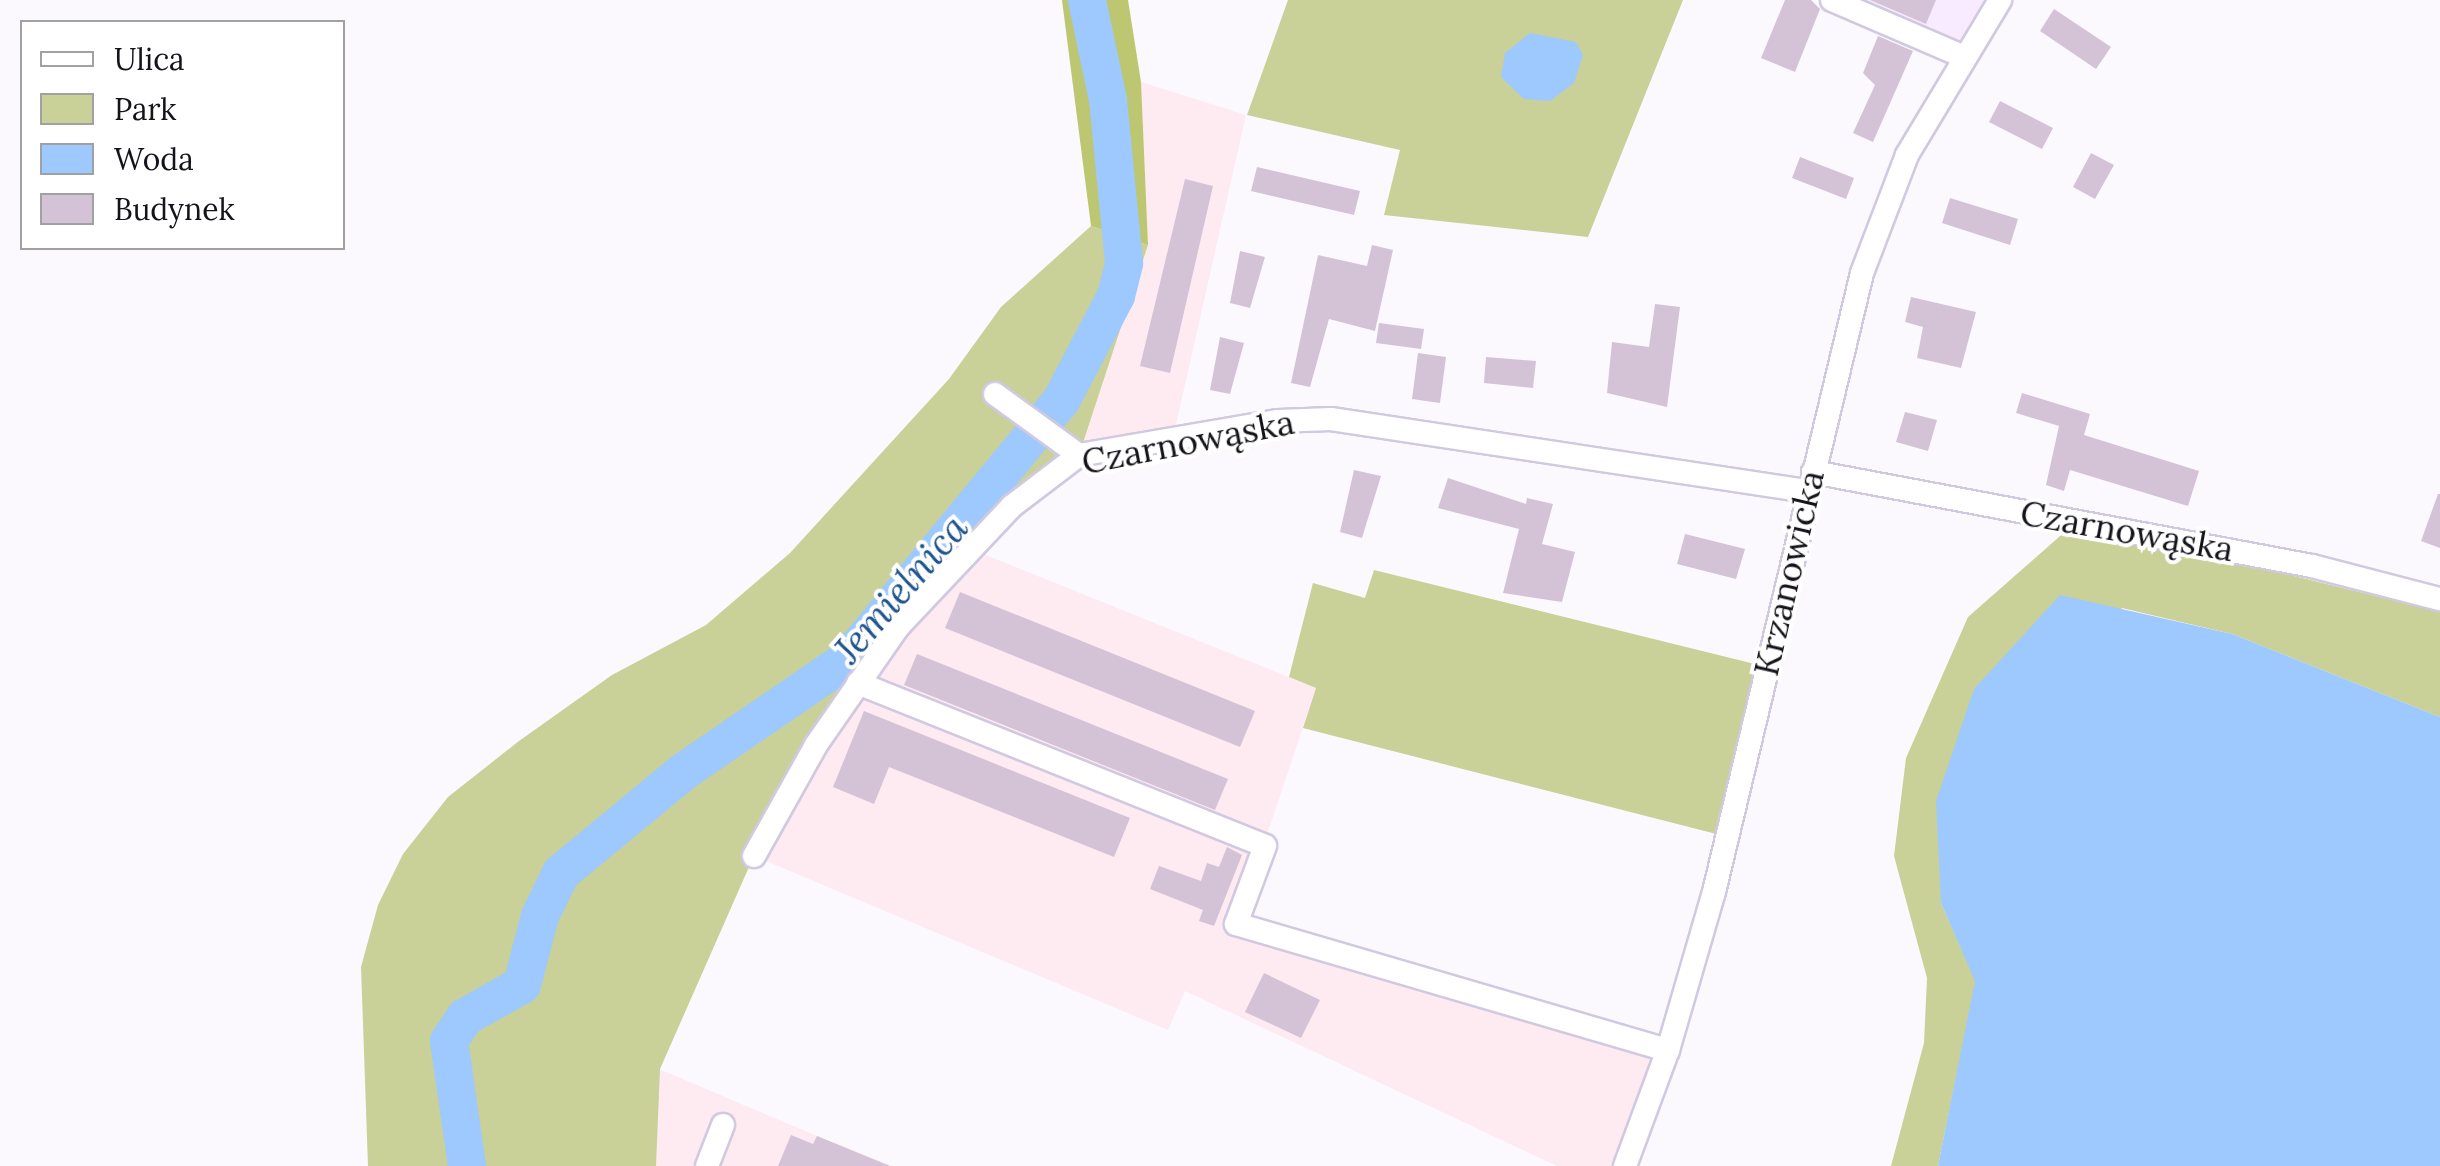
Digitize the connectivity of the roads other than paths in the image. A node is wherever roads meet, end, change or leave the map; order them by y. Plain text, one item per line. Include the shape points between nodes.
1 (1832, 0) edge
2 (2000, 0) edge
3 (1962, 56) junction
4 (995, 394) dead end
5 (1079, 455) junction
6 (1810, 482) junction
7 (2440, 598) edge
8 (858, 684) junction
9 (754, 856) dead end
10 (1668, 1050) junction
11 (724, 1125) dead end
12 (707, 1166) edge
13 (1625, 1166) edge

1 - 3 street
2 - 3 street, Krzanowicka
3 - 6 street, Krzanowicka via 1906,155 1876,230
4 - 5 street
5 - 6 street, Czarnowąska via 1278,421 1331,419
5 - 8 street, Czarnowąska via 1012,506 898,627
6 - 7 street, Czarnowąska via 2312,566
6 - 10 street, Krzanowicka via 1714,892
8 - 9 street, Czarnowąska
8 - 10 street via 1264,846 1236,924
10 - 13 street, Krzanowicka
11 - 12 street

